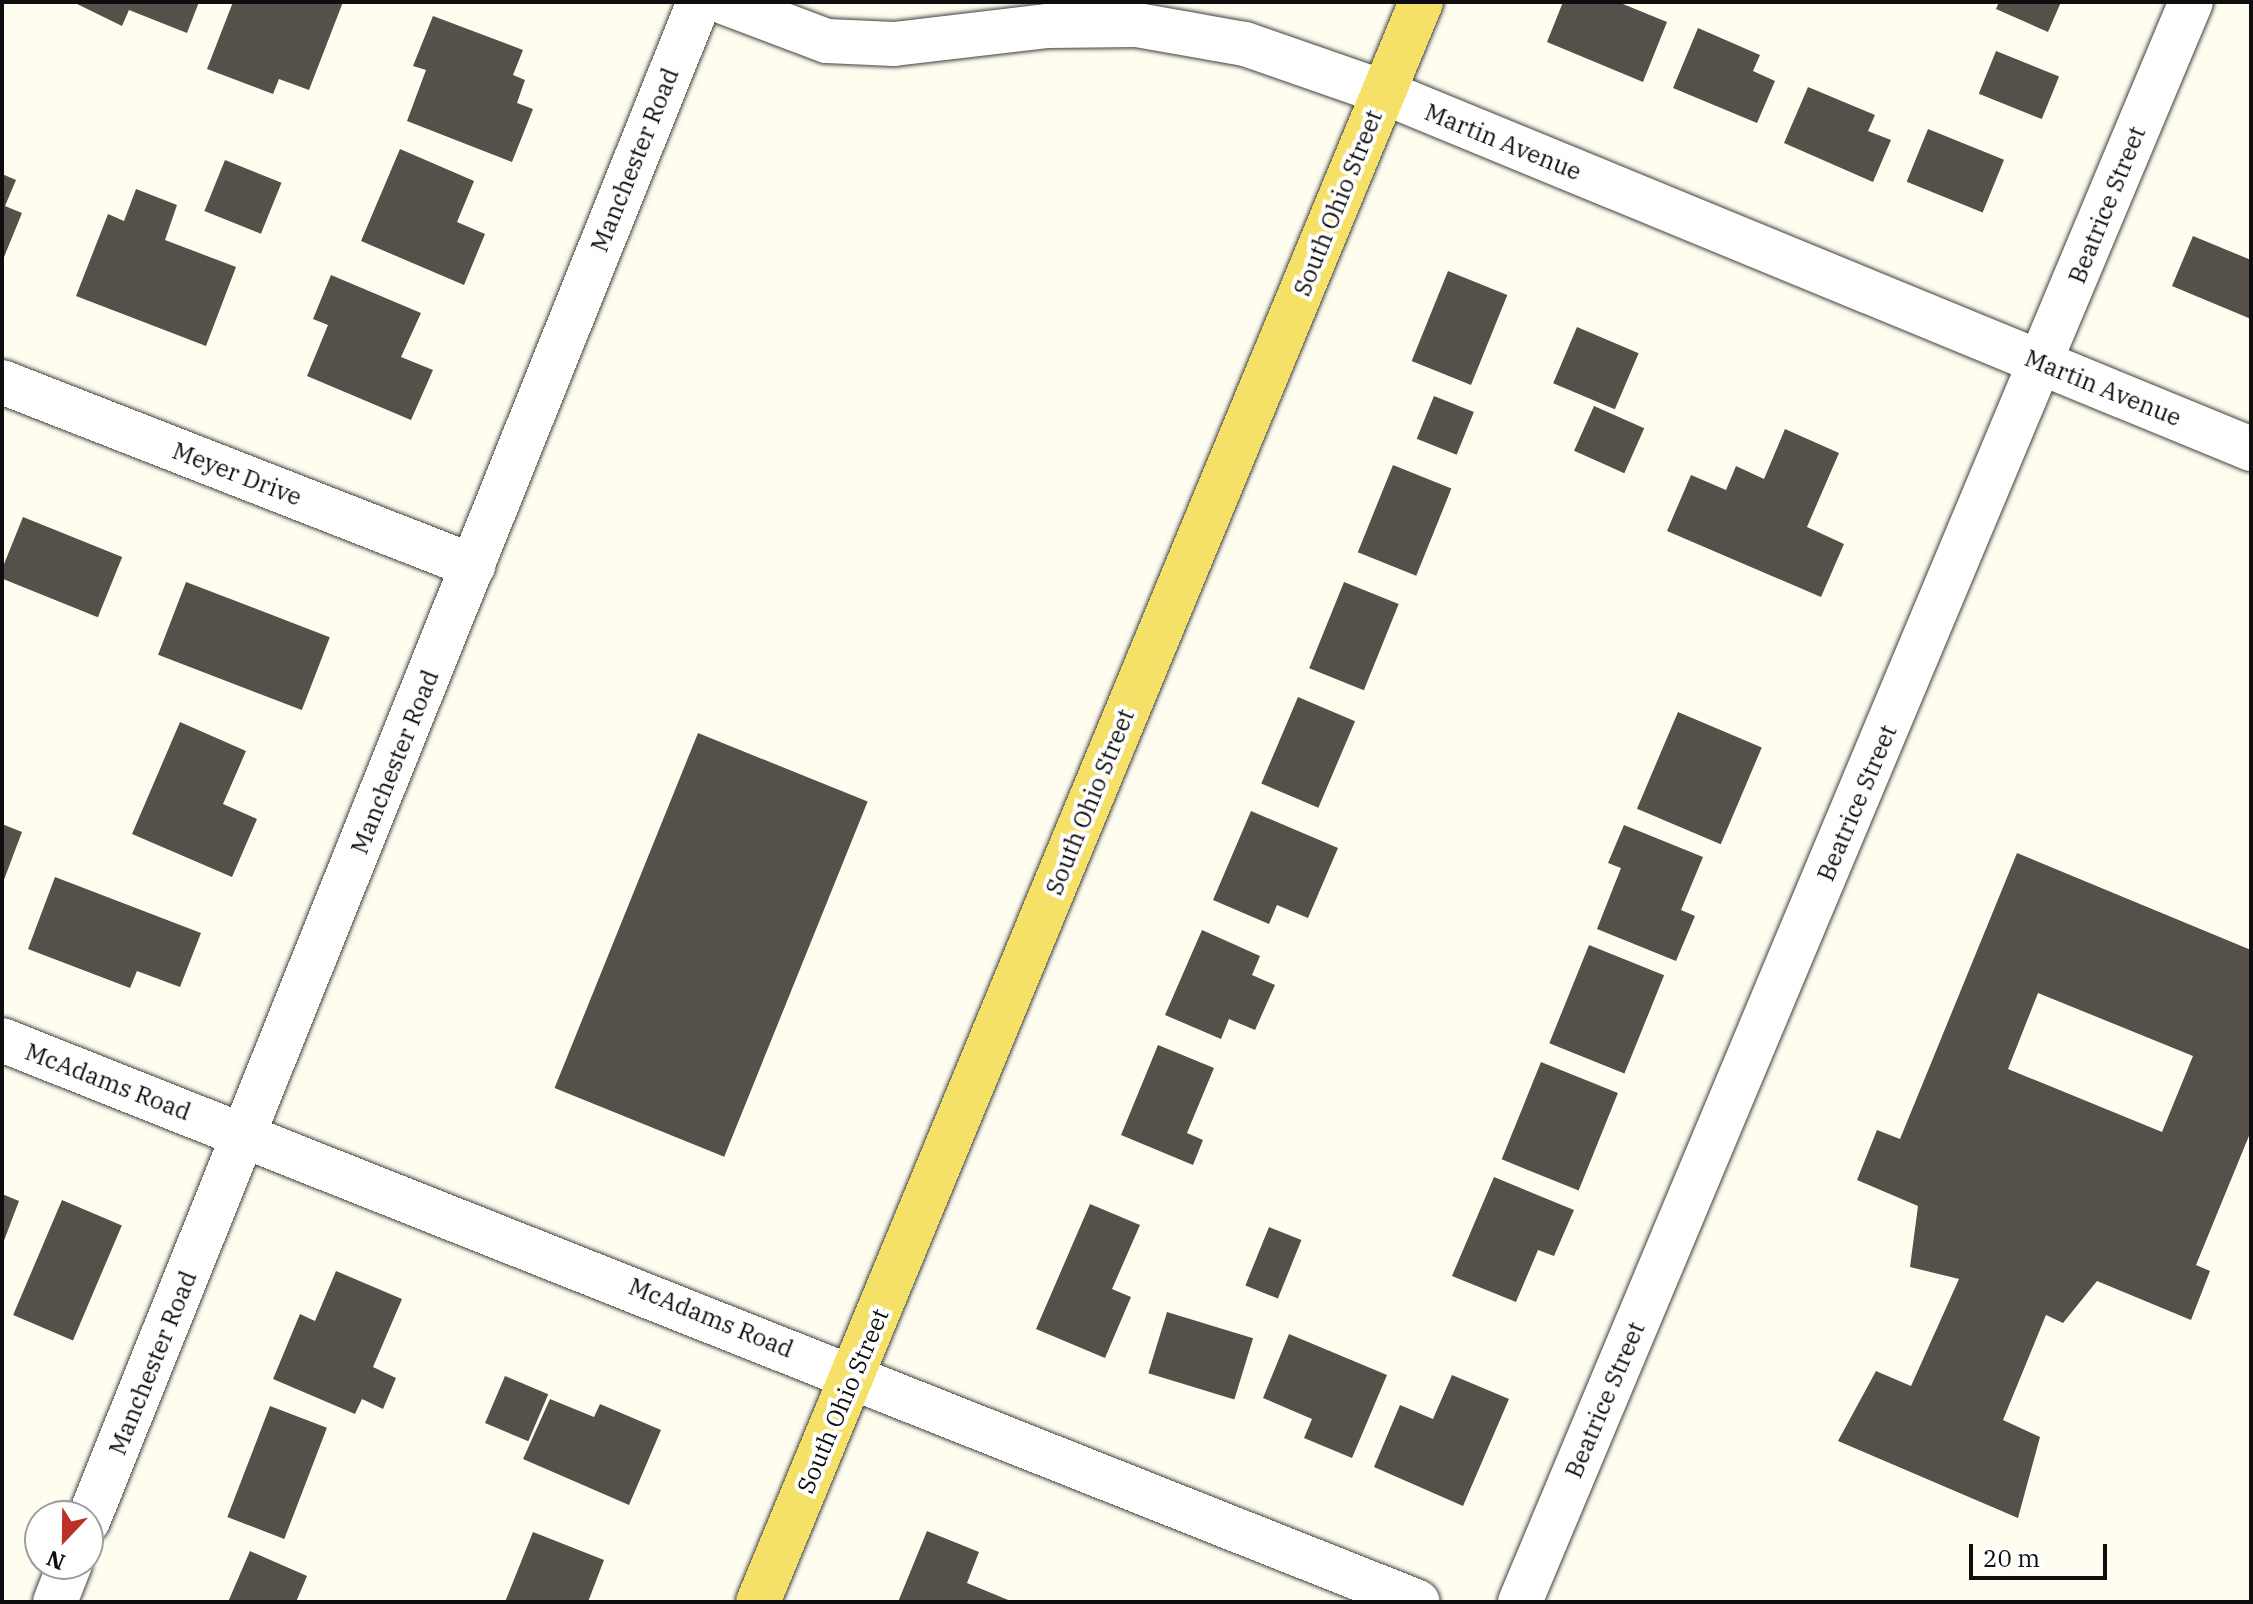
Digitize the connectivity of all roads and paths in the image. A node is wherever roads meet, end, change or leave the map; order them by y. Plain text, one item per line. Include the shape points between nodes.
1 (699, 2) edge
2 (723, 2) edge
3 (1421, 2) edge
4 (2191, 2) edge
5 (1383, 92) junction
6 (2042, 364) junction
7 (2, 382) edge
8 (2251, 449) edge
9 (473, 566) junction
10 (2, 1040) edge
11 (247, 1136) junction
12 (854, 1375) junction
13 (97, 1500) edge
14 (64, 1580) edge
15 (55, 1602) edge
16 (758, 1602) edge
17 (1418, 1602) edge
18 (1520, 1602) edge

1 - 9 street, Manchester Road
2 - 5 street, Martin Avenue via 827,41 894,44 1048,26 1137,25 1245,44
3 - 5 main road, South Ohio Street
4 - 6 street, Beatrice Street
5 - 6 street, Martin Avenue
5 - 12 main road, South Ohio Street
6 - 8 street, Martin Avenue
6 - 18 street, Beatrice Street
7 - 9 street, Meyer Drive
9 - 11 street, Manchester Road
10 - 11 street, McAdams Road
11 - 12 street, McAdams Road
11 - 13 street, Manchester Road
12 - 16 main road, South Ohio Street
12 - 17 street, McAdams Road
14 - 15 street

